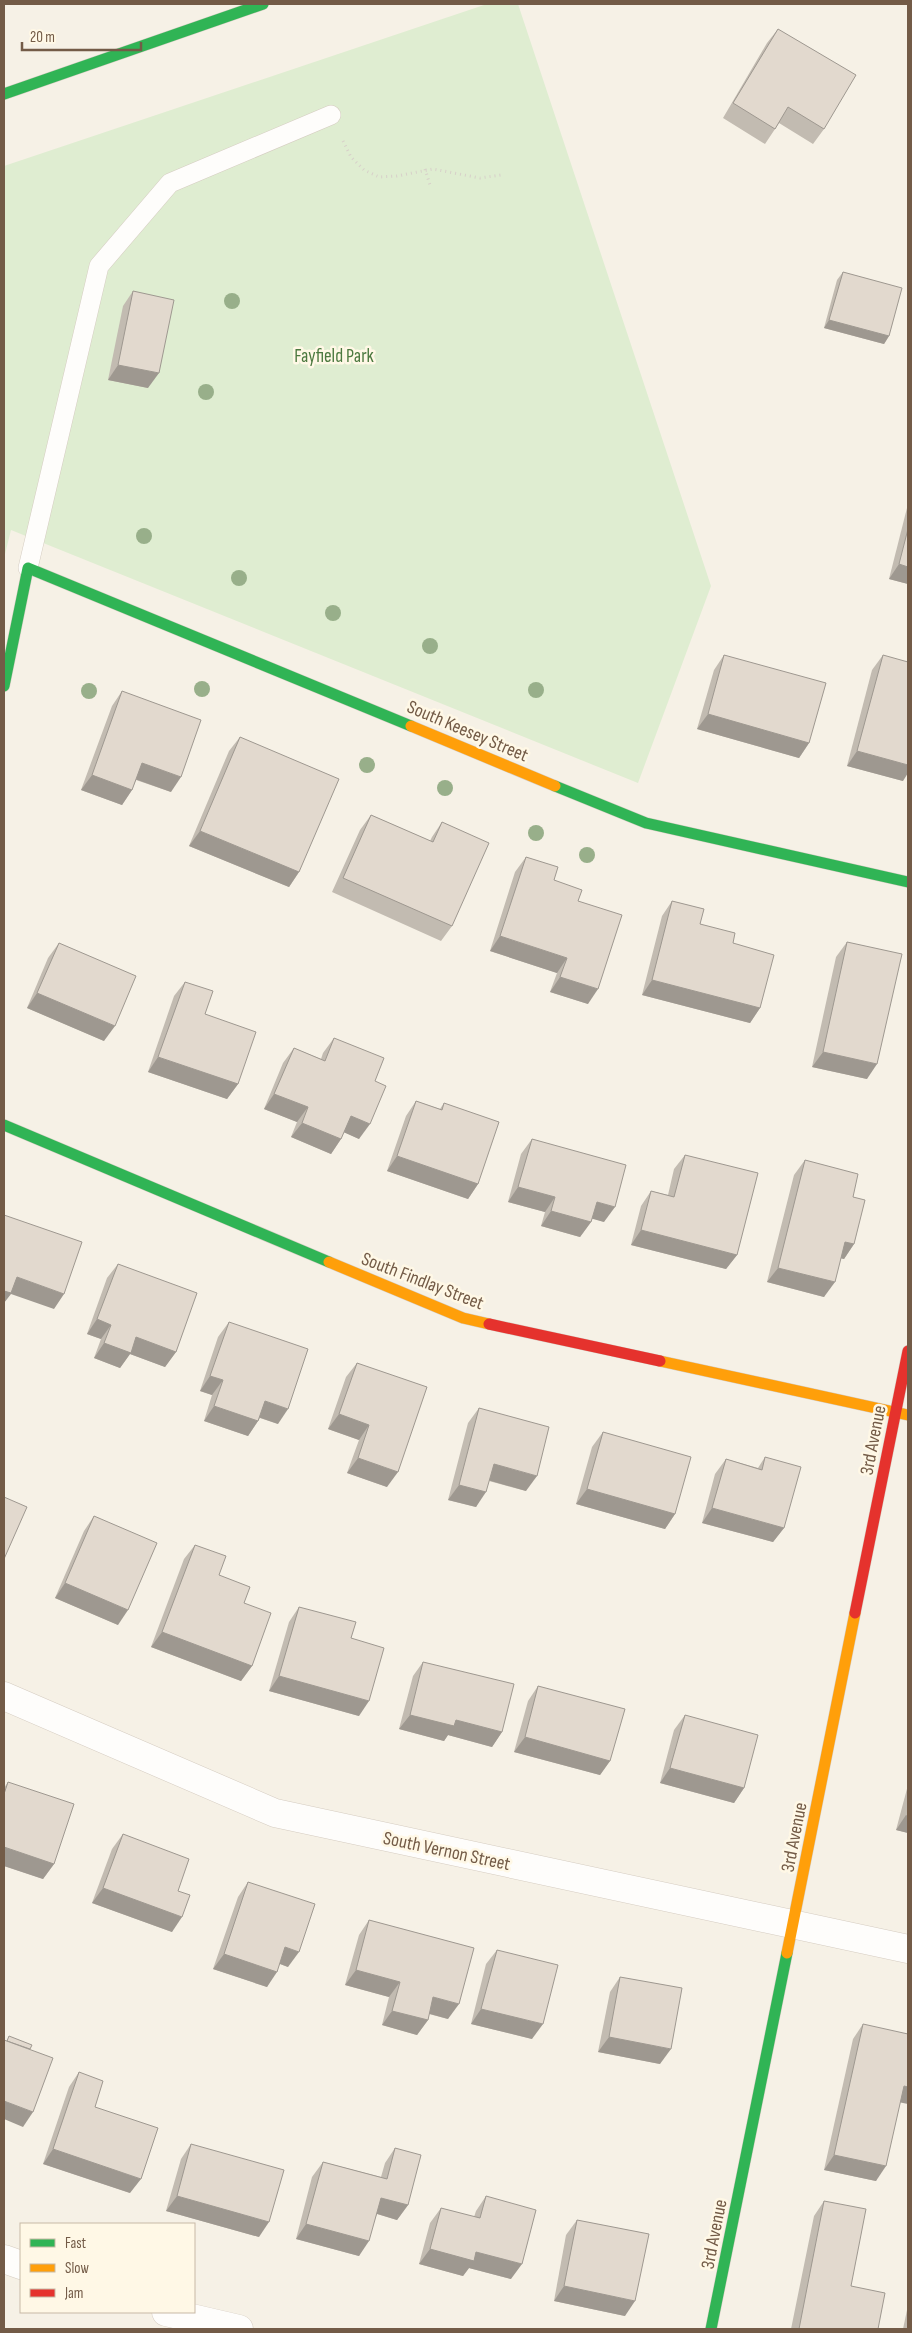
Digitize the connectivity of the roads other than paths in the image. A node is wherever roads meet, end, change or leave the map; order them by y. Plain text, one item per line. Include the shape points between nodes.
1 (263, 4) edge
2 (4, 94) edge
3 (332, 115) road end
4 (28, 568) junction
5 (4, 686) edge
6 (908, 882) edge
7 (4, 1125) edge
8 (908, 1351) edge
9 (896, 1412) junction
10 (908, 1415) edge
11 (4, 1696) edge
12 (792, 1925) junction
13 (908, 1949) edge
14 (4, 2259) edge
15 (20, 2265) edge
16 (170, 2313) edge
17 (239, 2329) edge
18 (711, 2329) edge

1 - 2 main road
3 - 4 lane via 170,183 99,266
4 - 5 main road
4 - 6 main road, South Keesey Street via 646,824
7 - 9 main road, South Findlay Street via 463,1318
8 - 9 main road, 3rd Avenue
9 - 10 main road, South Findlay Street
9 - 12 main road, 3rd Avenue
11 - 12 street, South Vernon Street via 275,1812
12 - 13 street, South Vernon Street
12 - 18 main road, 3rd Avenue
14 - 15 street
16 - 17 street

